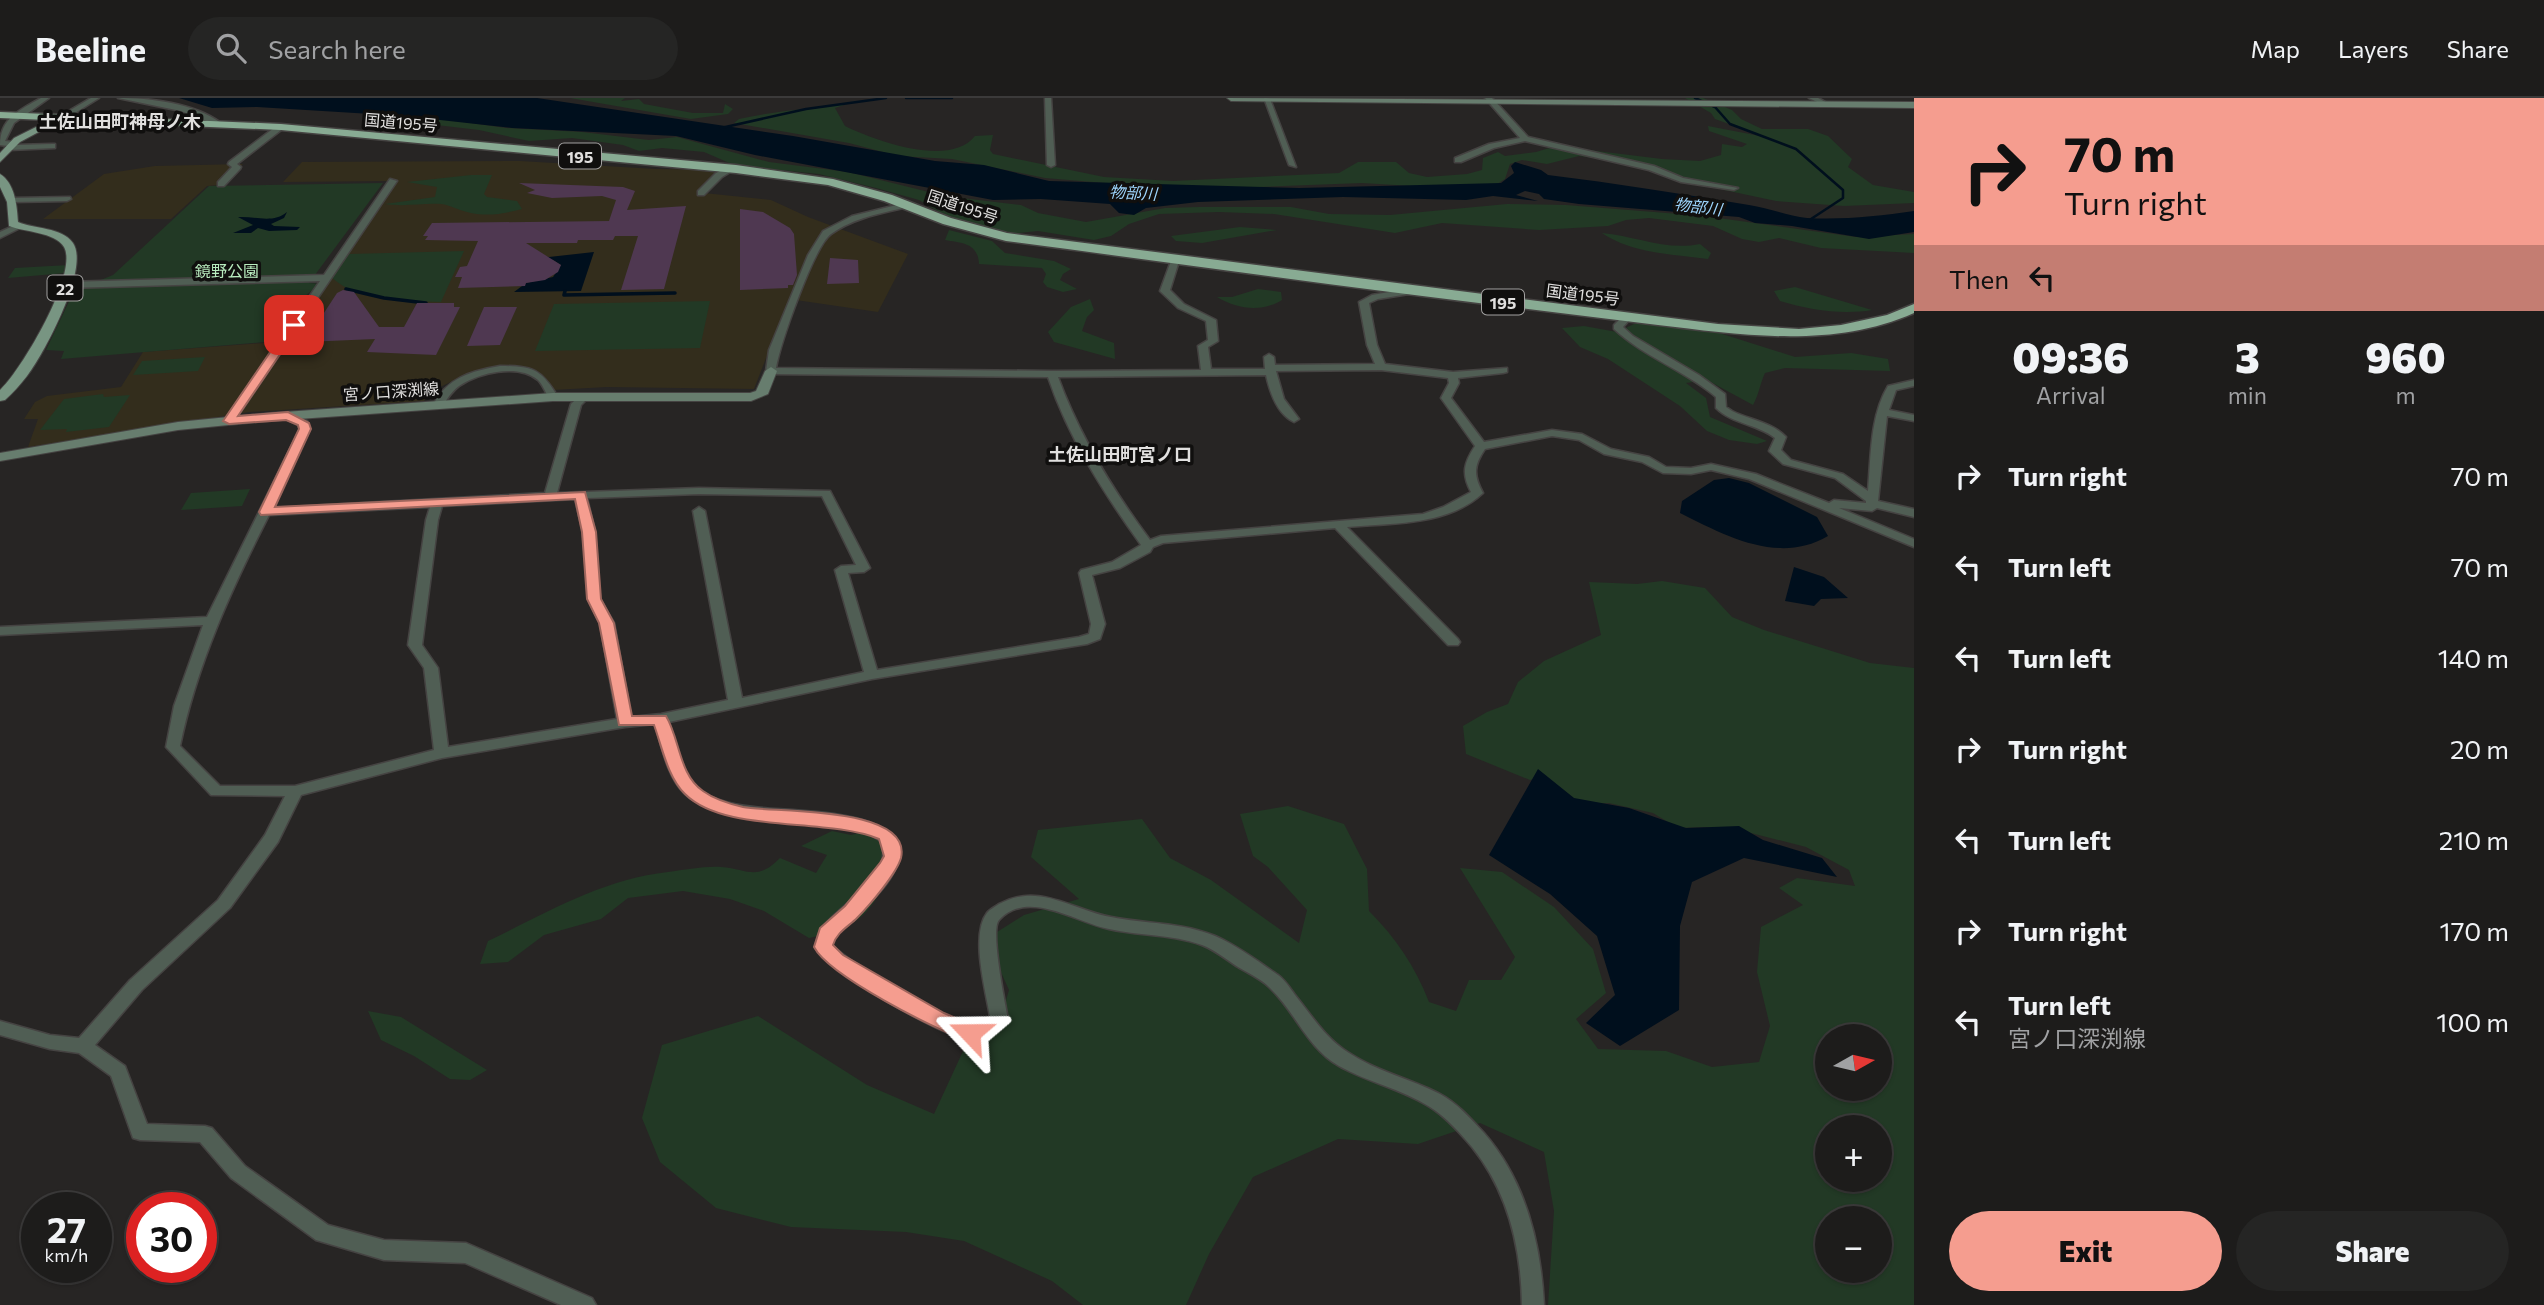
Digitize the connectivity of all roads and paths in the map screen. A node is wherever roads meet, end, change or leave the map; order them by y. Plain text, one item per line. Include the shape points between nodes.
1 (46, 98) edge
2 (96, 98) edge
3 (121, 98) edge
4 (1048, 98) edge
5 (1231, 98) edge
6 (1812, 98) edge
7 (1267, 99) edge
8 (1490, 100) edge
9 (1825, 104) junction
10 (1914, 105) edge
11 (0, 115) edge
12 (16, 116) junction
13 (59, 118) junction
14 (217, 123) junction
15 (281, 127) junction
16 (1, 136) edge
17 (1525, 139) junction
18 (51, 146) dead end
19 (5, 152) edge
20 (1458, 160) dead end
21 (1051, 165) dead end
22 (1293, 165) dead end
23 (731, 169) junction
24 (0, 177) edge
25 (393, 181) dead end
26 (221, 184) dead end
27 (1734, 188) dead end
28 (701, 193) dead end
29 (67, 199) dead end
30 (12, 200) junction
31 (905, 205) junction
32 (18, 227) junction
33 (0, 235) edge
34 (1175, 261) junction
35 (326, 278) junction
36 (67, 285) junction
37 (1412, 291) junction
38 (1914, 309) edge
39 (1627, 317) junction
40 (1270, 366) junction
41 (1381, 367) junction
42 (1503, 370) dead end
43 (771, 371) junction
44 (1206, 372) junction
45 (1052, 374) junction
46 (1453, 375) junction
47 (1914, 383) edge
48 (585, 396) junction
49 (0, 397) edge
50 (553, 397) junction
51 (438, 405) junction
52 (1883, 412) junction
53 (288, 416) junction
54 (1914, 418) edge
55 (1294, 419) dead end
56 (229, 421) junction
57 (1481, 446) junction
58 (0, 457) edge
59 (580, 495) junction
60 (550, 497) junction
61 (1873, 501) junction
62 (1818, 502) junction
63 (437, 503) junction
64 (699, 511) dead end
65 (266, 512) junction
66 (1914, 513) edge
67 (1337, 524) junction
68 (1914, 543) edge
69 (1147, 545) junction
70 (212, 621) junction
71 (0, 631) edge
72 (1454, 642) dead end
73 (872, 676) junction
74 (736, 703) junction
75 (661, 719) junction
76 (625, 722) junction
77 (442, 753) junction
78 (295, 791) junction
79 (0, 1028) edge
80 (83, 1046) junction
81 (584, 1305) edge
82 (1533, 1305) edge

1 - 12 street
2 - 13 street
3 - 14 street via 162,104
4 - 21 street
5 - 7 main road
6 - 9 street
7 - 8 main road
7 - 22 street
8 - 9 main road
8 - 17 street
9 - 10 main road
11 - 12 highway, 国道195号 / 195
12 - 13 highway, 国道195号 / 195
12 - 16 street
13 - 14 highway, 国道195号 / 195
13 - 19 main road
14 - 15 highway, 国道195号 / 195
15 - 23 highway, 国道195号 / 195
15 - 26 street via 232,164 237,167
16 - 19 street
17 - 20 street
17 - 27 street via 1650,168 1681,180
18 - 19 street
23 - 28 street
23 - 31 highway, 国道195号 / 195 via 829,182
24 - 30 main road
25 - 35 street
29 - 30 street
30 - 32 main road via 11,220
31 - 34 highway, 国道195号 / 195 via 1006,237
31 - 43 street via 855,218 825,233 774,349
32 - 33 street
32 - 36 main road, 22 via 68,244
34 - 37 highway, 国道195号 / 195
34 - 44 street via 1165,291 1181,306 1211,320 1213,341 1203,346
35 - 36 street
35 - 56 street
36 - 49 main road, 22 via 23,373
37 - 39 highway, 国道195号 / 195
37 - 41 street via 1372,296 1364,302
38 - 39 highway, 国道195号 / 195 via 1868,324 1800,333
39 - 61 street via 1617,327 1633,344 1709,384 1721,396 1721,408 1732,417 1772,429 1781,437 1775,450 1787,462 1839,476
40 - 41 street
40 - 44 street
40 - 55 street via 1282,408
41 - 46 street
42 - 46 street
43 - 45 street
43 - 48 main road, 宮ノ口深渕線 via 761,394 751,397
44 - 45 street
45 - 69 street via 1066,418 1087,457
46 - 57 street via 1446,398
47 - 52 street via 1892,388
48 - 50 main road, 宮ノ口深渕線
48 - 60 street via 576,404
50 - 51 main road, 宮ノ口深渕線
50 - 51 street via 541,378 503,370 457,381 447,387
51 - 53 main road, 宮ノ口深渕線
52 - 54 street
52 - 61 street
53 - 56 main road, 宮ノ口深渕線
53 - 65 street via 303,423 305,429
56 - 58 main road, 宮ノ口深渕線
57 - 62 street via 1552,433 1583,437 1608,452 1645,459 1663,470 1731,470
57 - 67 street via 1469,464 1468,478 1477,493 1425,517
59 - 60 street
59 - 73 street via 826,493 864,568 841,570
59 - 76 street via 589,532 594,599 607,623
60 - 63 street
61 - 62 street via 1872,507
61 - 66 street
62 - 68 street
63 - 65 street
63 - 77 street via 415,645 431,668
64 - 74 street
65 - 70 street
67 - 69 street
67 - 72 street
69 - 73 street via 1116,565 1085,573 1098,624 1095,636 1019,654
70 - 71 street
70 - 78 street via 177,719 173,747 216,791
73 - 74 street
74 - 75 street
75 - 76 street
75 - 82 street via 676,765 699,797 744,813 836,821 885,834 892,856 888,866 852,911 827,933 823,947 836,960 936,1019 970,1033 989,1030 999,1019 988,925 994,915 1013,904 1039,901 1108,923 1171,930 1210,941 1242,959 1275,982 1324,1045 1344,1060 1450,1110 1491,1154 1525,1226
76 - 77 street
77 - 78 street
78 - 80 street via 272,838 224,904 136,985
79 - 80 street
80 - 81 street via 119,1071 140,1132 205,1135 238,1172 323,1233 384,1250 466,1253

